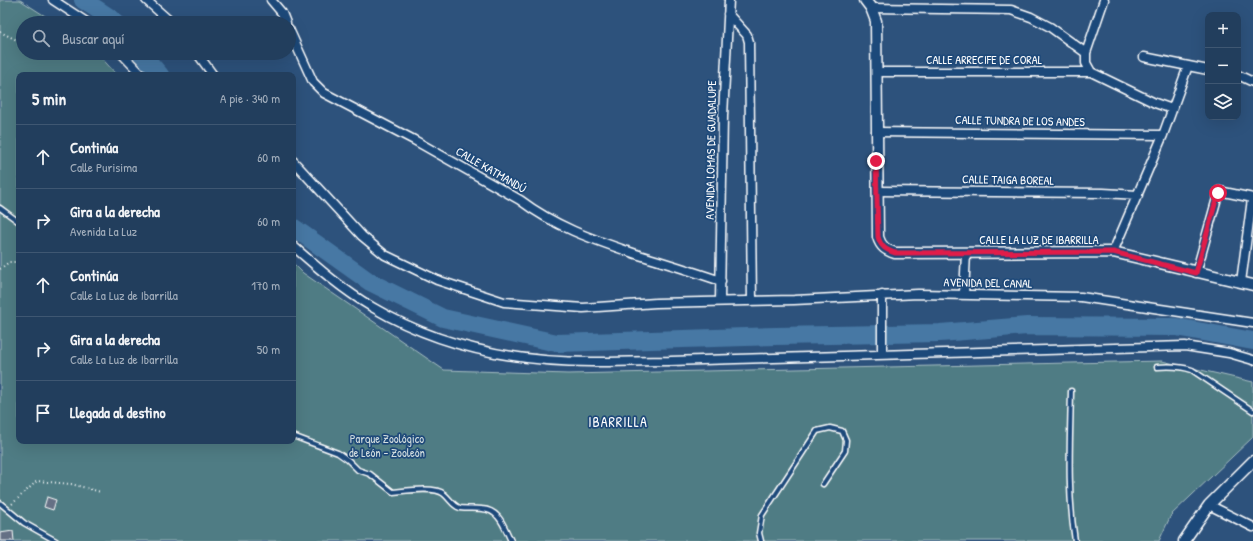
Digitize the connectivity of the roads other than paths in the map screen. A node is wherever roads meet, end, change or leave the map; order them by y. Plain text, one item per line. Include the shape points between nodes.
1 (53, 0) edge
2 (146, 0) edge
3 (271, 0) edge
4 (729, 0) edge
5 (1104, 0) edge
6 (868, 4) edge
7 (728, 14) junction
8 (77, 16) edge
9 (164, 16) edge
10 (283, 16) edge
11 (296, 44) edge
12 (1086, 53) junction
13 (1144, 56) dead end
14 (128, 60) edge
15 (201, 60) edge
16 (1188, 66) junction
17 (1205, 69) edge
18 (139, 72) edge
19 (211, 72) edge
20 (877, 72) junction
21 (1091, 72) junction
22 (1241, 76) edge
23 (1253, 82) edge
24 (1172, 109) junction
25 (876, 132) junction
26 (1163, 135) junction
27 (296, 164) edge
28 (877, 191) junction
29 (1138, 195) junction
30 (1252, 198) edge
31 (0, 208) edge
32 (16, 220) edge
33 (296, 249) edge
34 (1113, 252) junction
35 (966, 253) junction
36 (1196, 273) junction
37 (721, 281) junction
38 (1241, 282) junction
39 (1253, 285) edge
40 (964, 294) junction
41 (882, 295) junction
42 (720, 301) junction
43 (752, 301) junction
44 (1253, 323) edge
45 (882, 351) junction
46 (1253, 360) edge
47 (1157, 367) dead end
48 (1071, 391) dead end
49 (1253, 411) edge
50 (296, 437) edge
51 (1253, 461) edge
52 (824, 484) dead end
53 (0, 503) edge
54 (1209, 505) junction
55 (1253, 527) edge
56 (56, 541) edge
57 (511, 541) edge
58 (761, 541) edge
59 (1075, 541) edge
60 (1184, 541) edge

1 - 8 street
2 - 9 street
3 - 10 street
4 - 7 street, AVENIDA LOMAS DE GUADALUPE
5 - 12 street
6 - 12 street via 1010,10 1031,17
6 - 20 street, CALLE LA LUZ DE IBARRILLA via 876,21
7 - 37 street, AVENIDA LOMAS DE GUADALUPE via 723,116
7 - 43 street via 750,42
11 - 37 street, CALLE KATMANDÚ via 313,82 324,94 421,144 520,200 534,211 569,230
12 - 21 street via 1086,63
13 - 16 street
14 - 18 street
15 - 19 street
16 - 17 street
16 - 24 street
20 - 21 street, CALLE ARRECIFE DE CORAL
20 - 25 street, CALLE LA LUZ DE IBARRILLA
21 - 24 street
22 - 23 street
24 - 26 street
25 - 26 street, CALLE TUNDRA DE LOS ANDES
25 - 28 street, CALLE LA LUZ DE IBARRILLA
26 - 29 street
27 - 42 street, AVENIDA DEL CANAL via 362,236 385,255 437,280 504,302 583,308
28 - 29 street, CALLE TAIGA BOREAL
28 - 35 street, CALLE LA LUZ DE IBARRILLA via 878,237 880,245 886,250 895,253
29 - 34 street
30 - 36 street via 1219,191
30 - 38 street
31 - 32 lane
33 - 45 street via 328,278 371,307 403,324 447,341 488,352 542,360 591,362
34 - 35 street, CALLE LA LUZ DE IBARRILLA
34 - 36 street, CALLE LA LUZ DE IBARRILLA
35 - 40 street, CALLE LA LUZ DE IBARRILLA
36 - 38 street, CALLE LA LUZ DE IBARRILLA
37 - 42 street, AVENIDA LOMAS DE GUADALUPE
38 - 39 street, CALLE LA LUZ DE IBARRILLA
40 - 41 street, AVENIDA DEL CANAL
40 - 44 street, AVENIDA DEL CANAL via 1081,297
41 - 43 street, AVENIDA DEL CANAL
41 - 45 street
42 - 43 street, AVENIDA DEL CANAL
45 - 46 street via 1185,346 1229,353
47 - 49 lane via 1181,367 1192,370
48 - 59 lane via 1069,482
50 - 57 lane via 338,453 358,470 370,474 393,492 434,490 444,493 460,508 494,512 501,519
51 - 54 street
52 - 58 lane via 845,451 846,440 842,431 830,428 817,431 772,498 762,515 759,533
53 - 56 lane via 24,523
54 - 55 street
54 - 60 street

